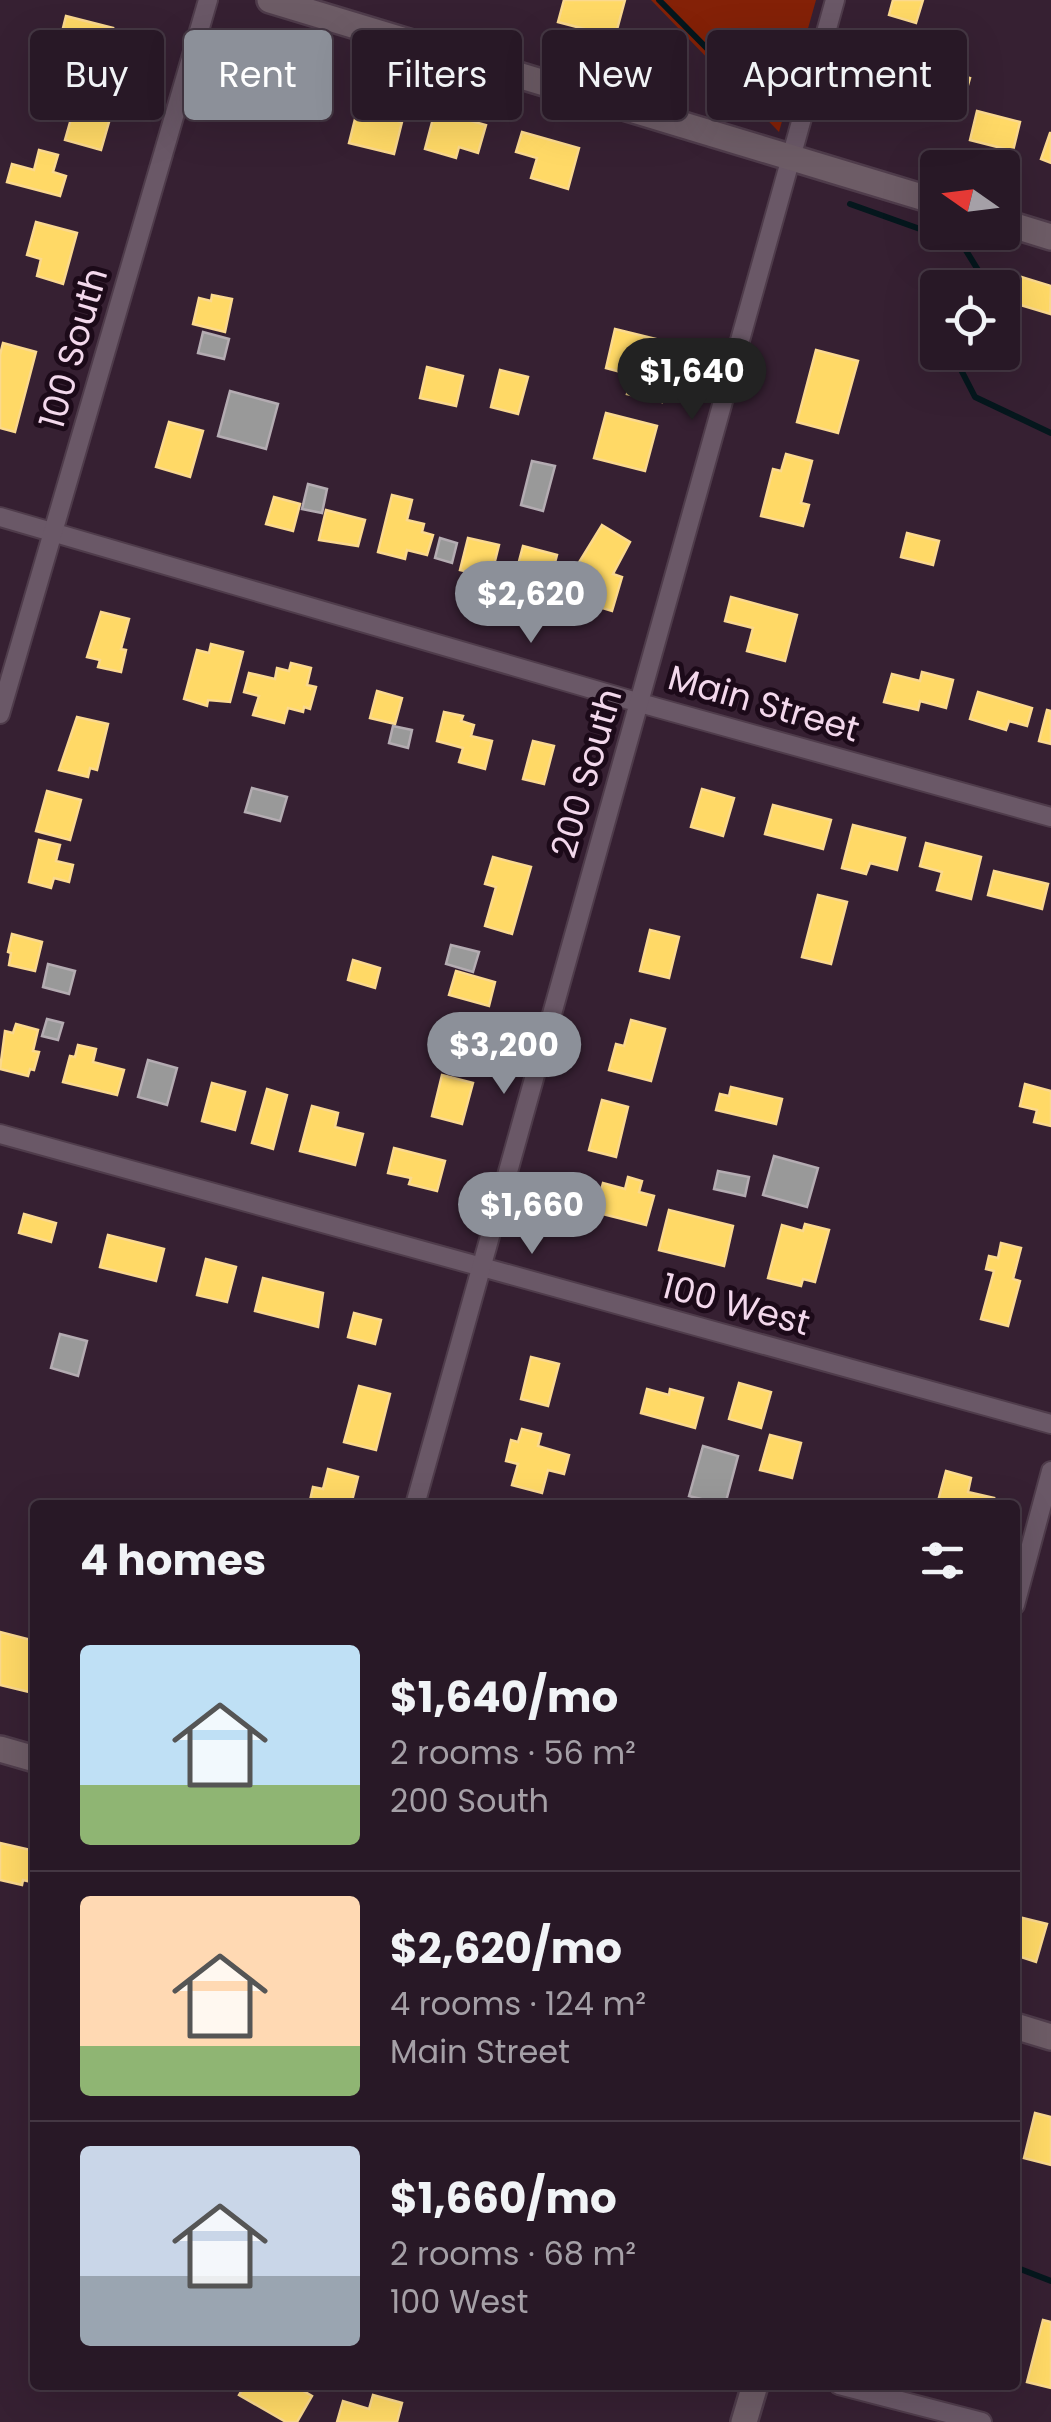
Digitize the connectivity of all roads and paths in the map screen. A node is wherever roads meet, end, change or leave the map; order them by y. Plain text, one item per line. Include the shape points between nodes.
1 (208, 0) edge
2 (270, 0) edge
3 (835, 0) edge
4 (790, 156) junction
5 (920, 196) edge
6 (1020, 228) edge
7 (1051, 237) edge
8 (0, 517) edge
9 (53, 532) junction
10 (640, 702) junction
11 (0, 714) edge
12 (1051, 817) edge
13 (0, 1134) edge
14 (480, 1267) junction
15 (1051, 1424) edge
16 (1051, 1471) edge
17 (416, 1500) edge
18 (1020, 1586) edge
19 (0, 1749) edge
20 (30, 1758) edge
21 (1020, 2027) edge
22 (1051, 2036) edge
23 (754, 2390) edge
24 (859, 2390) edge
25 (744, 2422) edge
26 (982, 2422) edge

1 - 9 street, 100 South
2 - 4 street
3 - 4 street, 200 South
4 - 5 street
4 - 10 street, 200 South
6 - 7 street
8 - 9 street, Main Street
9 - 10 street, Main Street
9 - 11 street, 100 South
10 - 12 street, Main Street
10 - 14 street, 200 South
13 - 14 street, 100 West
14 - 15 street, 100 West
14 - 17 street, 200 South
16 - 18 street
19 - 20 street
21 - 22 street
23 - 25 street
24 - 26 street

